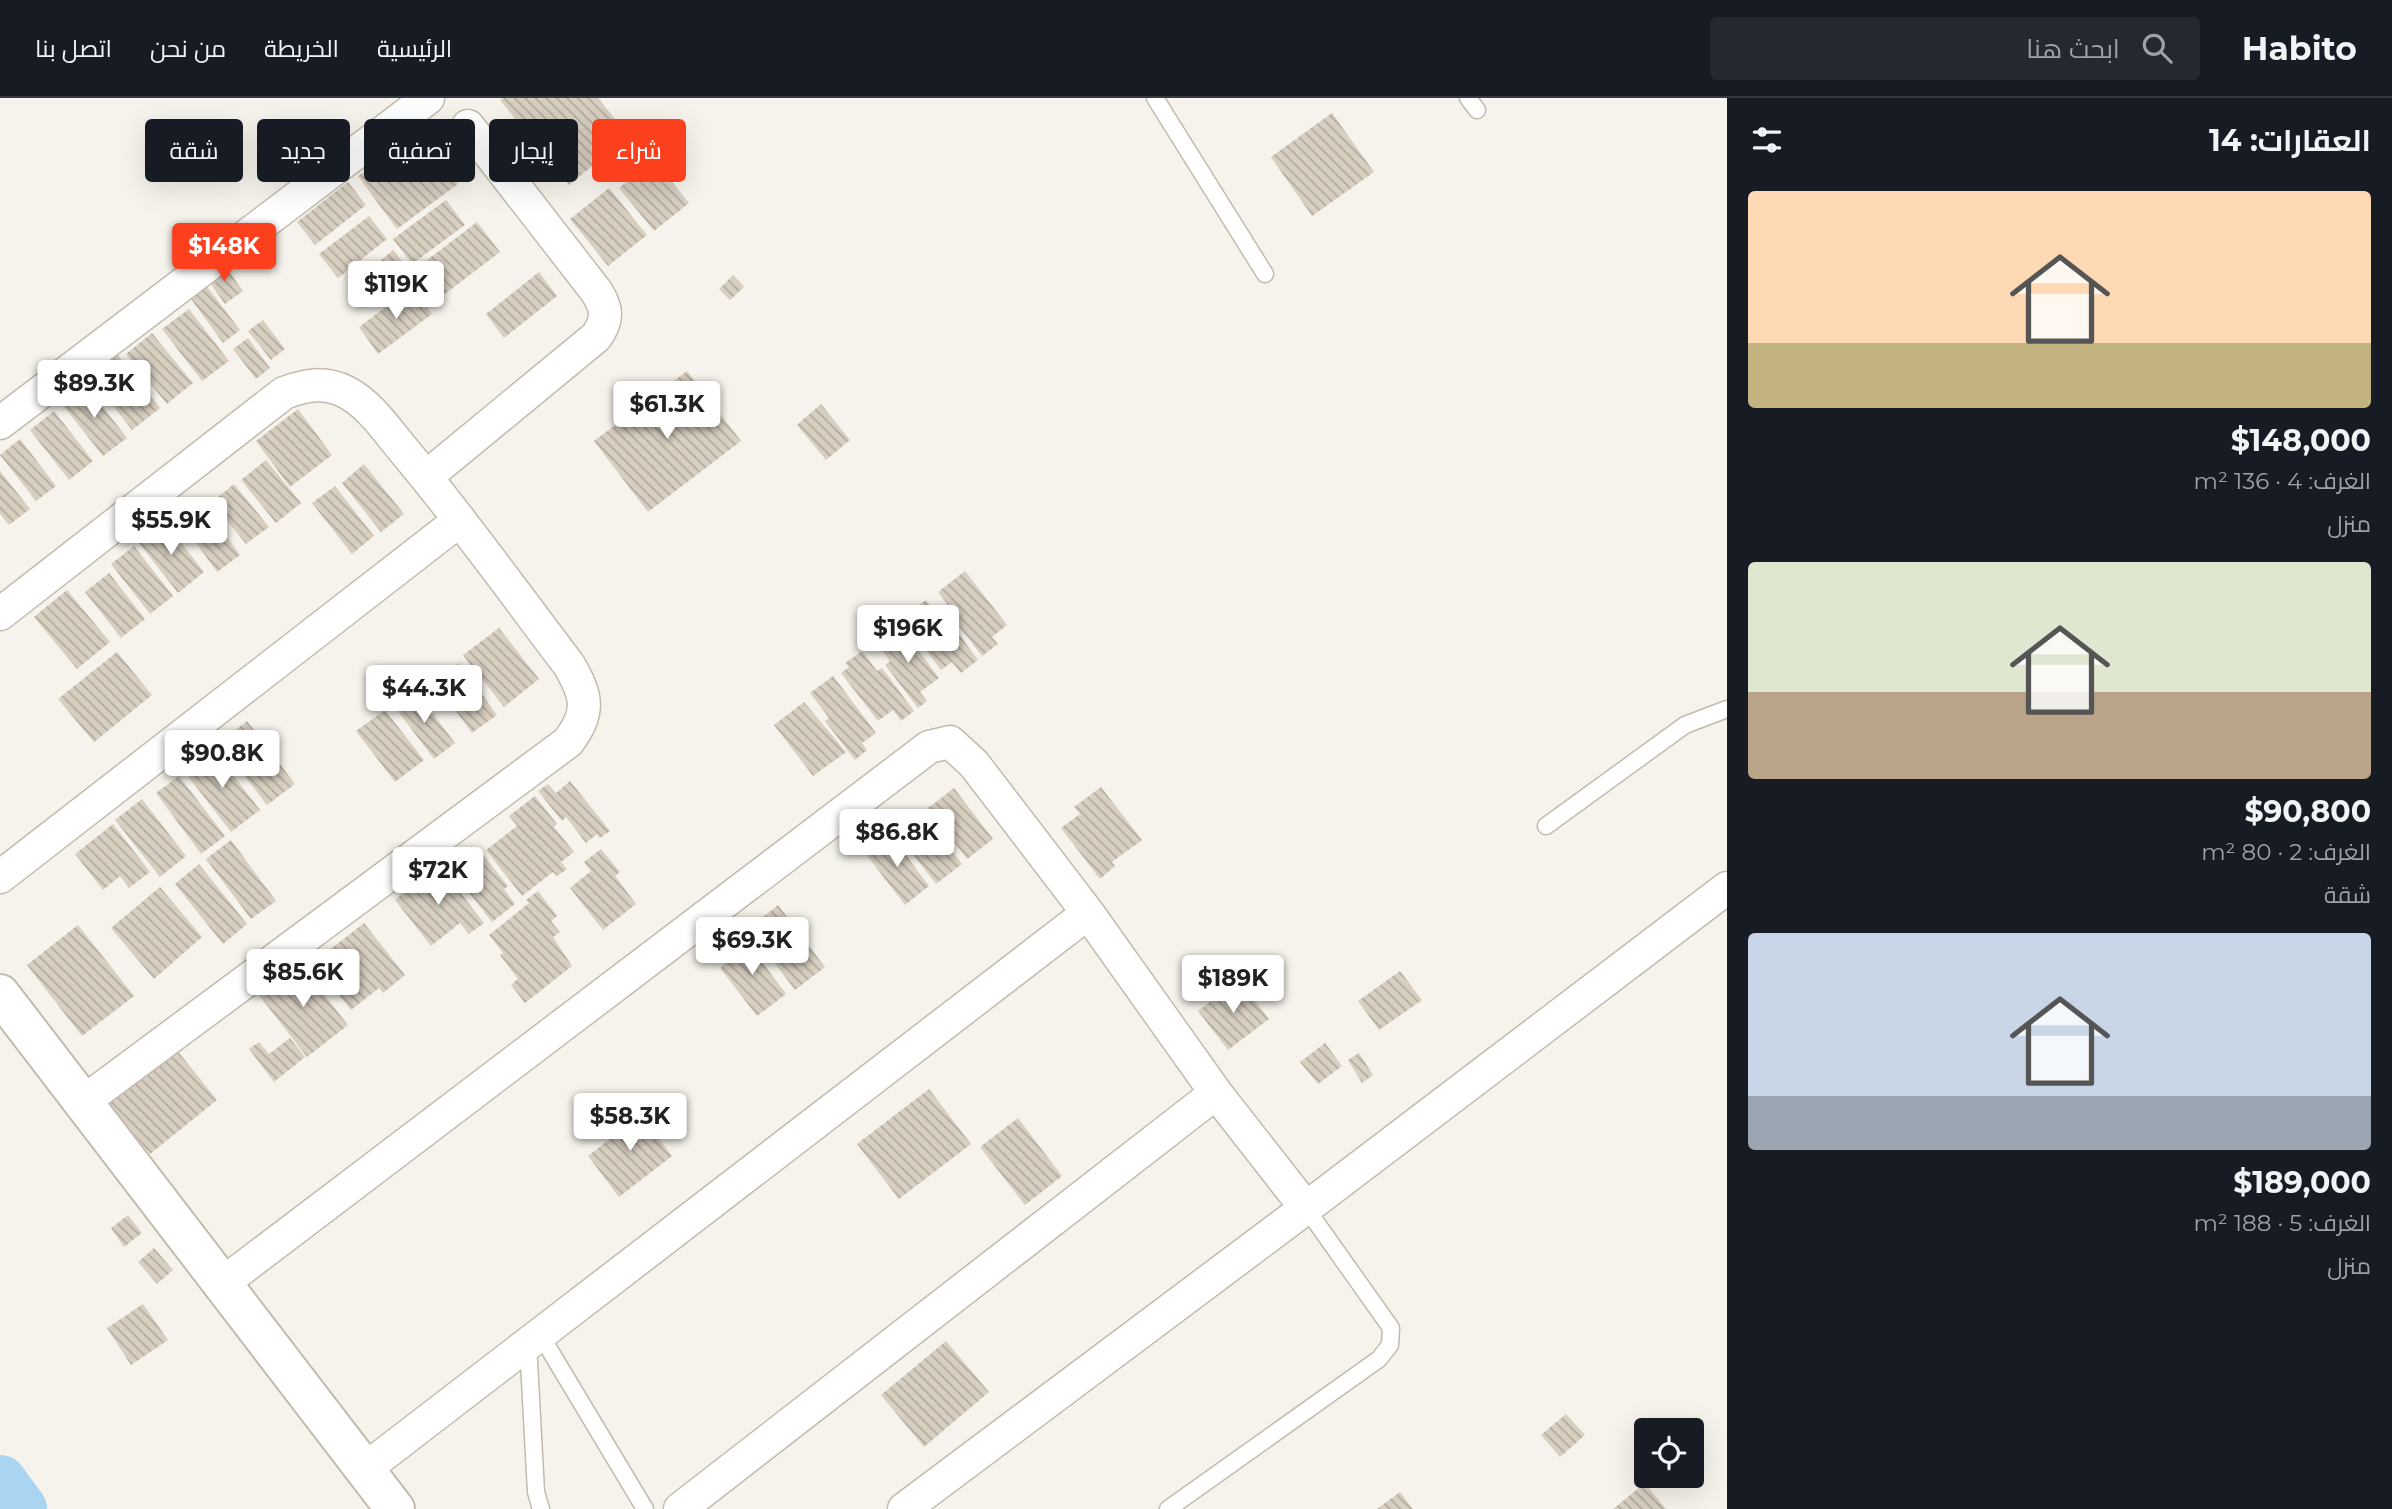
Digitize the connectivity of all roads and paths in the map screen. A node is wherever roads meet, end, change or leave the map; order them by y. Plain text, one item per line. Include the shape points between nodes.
1 (428, 98) edge
2 (1155, 98) edge
3 (475, 134) edge
4 (1265, 274) dead end
5 (0, 424) edge
6 (426, 477) junction
7 (460, 520) junction
8 (0, 614) edge
9 (1727, 709) edge
10 (1546, 826) dead end
11 (0, 877) edge
12 (1727, 888) edge
13 (1088, 913) junction
14 (0, 994) edge
15 (1216, 1093) junction
16 (83, 1102) junction
17 (1306, 1208) junction
18 (223, 1283) junction
19 (534, 1339) junction
20 (365, 1469) junction
21 (395, 1509) edge
22 (541, 1509) edge
23 (645, 1509) edge
24 (680, 1509) edge
25 (904, 1509) edge
26 (1168, 1509) edge

1 - 5 street
2 - 4 lane
3 - 6 street via 596,291 607,315 597,337
6 - 7 street
6 - 8 street via 369,410 345,392 307,384 284,393
7 - 11 street
7 - 16 street via 582,687 585,706 580,726 568,742
9 - 10 lane via 1685,725
12 - 17 street
13 - 15 street
13 - 18 street via 974,764 950,742 929,747
13 - 19 street
14 - 16 street
15 - 17 street
15 - 24 street
16 - 18 street
17 - 25 street
17 - 26 lane via 1391,1328 1390,1345 1380,1359
18 - 20 street
19 - 20 street
19 - 22 lane via 536,1492
19 - 23 lane
20 - 21 street

